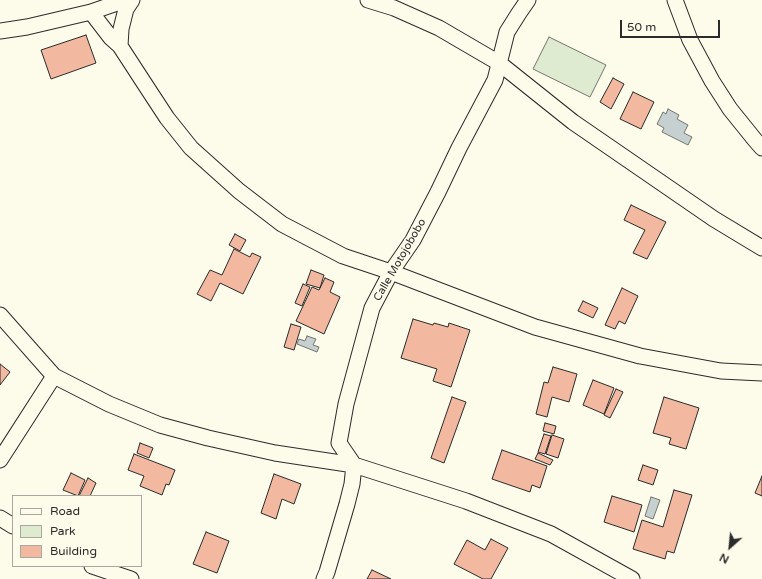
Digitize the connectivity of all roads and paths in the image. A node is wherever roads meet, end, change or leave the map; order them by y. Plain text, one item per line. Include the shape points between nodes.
1 (126, 0) edge
2 (132, 0) edge
3 (368, 0) edge
4 (528, 0) edge
5 (675, 0) edge
6 (91, 12) junction
7 (0, 31) edge
8 (120, 46) junction
9 (499, 63) junction
10 (762, 148) edge
11 (762, 248) edge
12 (391, 272) junction
13 (0, 315) edge
14 (762, 373) edge
15 (54, 376) junction
16 (0, 460) edge
17 (354, 465) junction
18 (0, 518) edge
19 (12, 525) edge
20 (95, 567) edge
21 (131, 579) edge
22 (324, 579) edge
23 (632, 579) edge

1 - 6 street
2 - 8 street via 126,9
3 - 9 street via 394,8 439,28
4 - 9 street, Calle Motojobobo via 507,32
5 - 10 street via 690,40 712,81 730,109
6 - 7 street
6 - 8 street
8 - 12 street via 167,118 191,148 239,191 282,224 343,256
9 - 11 street via 573,122 714,219
9 - 12 street, Calle Motojobobo via 495,80 438,192 413,240
12 - 14 street via 535,327 640,356 721,371
12 - 17 street, Calle Motojobobo via 372,308 346,404 339,443
13 - 15 street
15 - 16 street
15 - 17 street via 160,426 275,453
17 - 22 street via 347,504
17 - 23 street via 466,501 551,534
18 - 19 street
20 - 21 street

